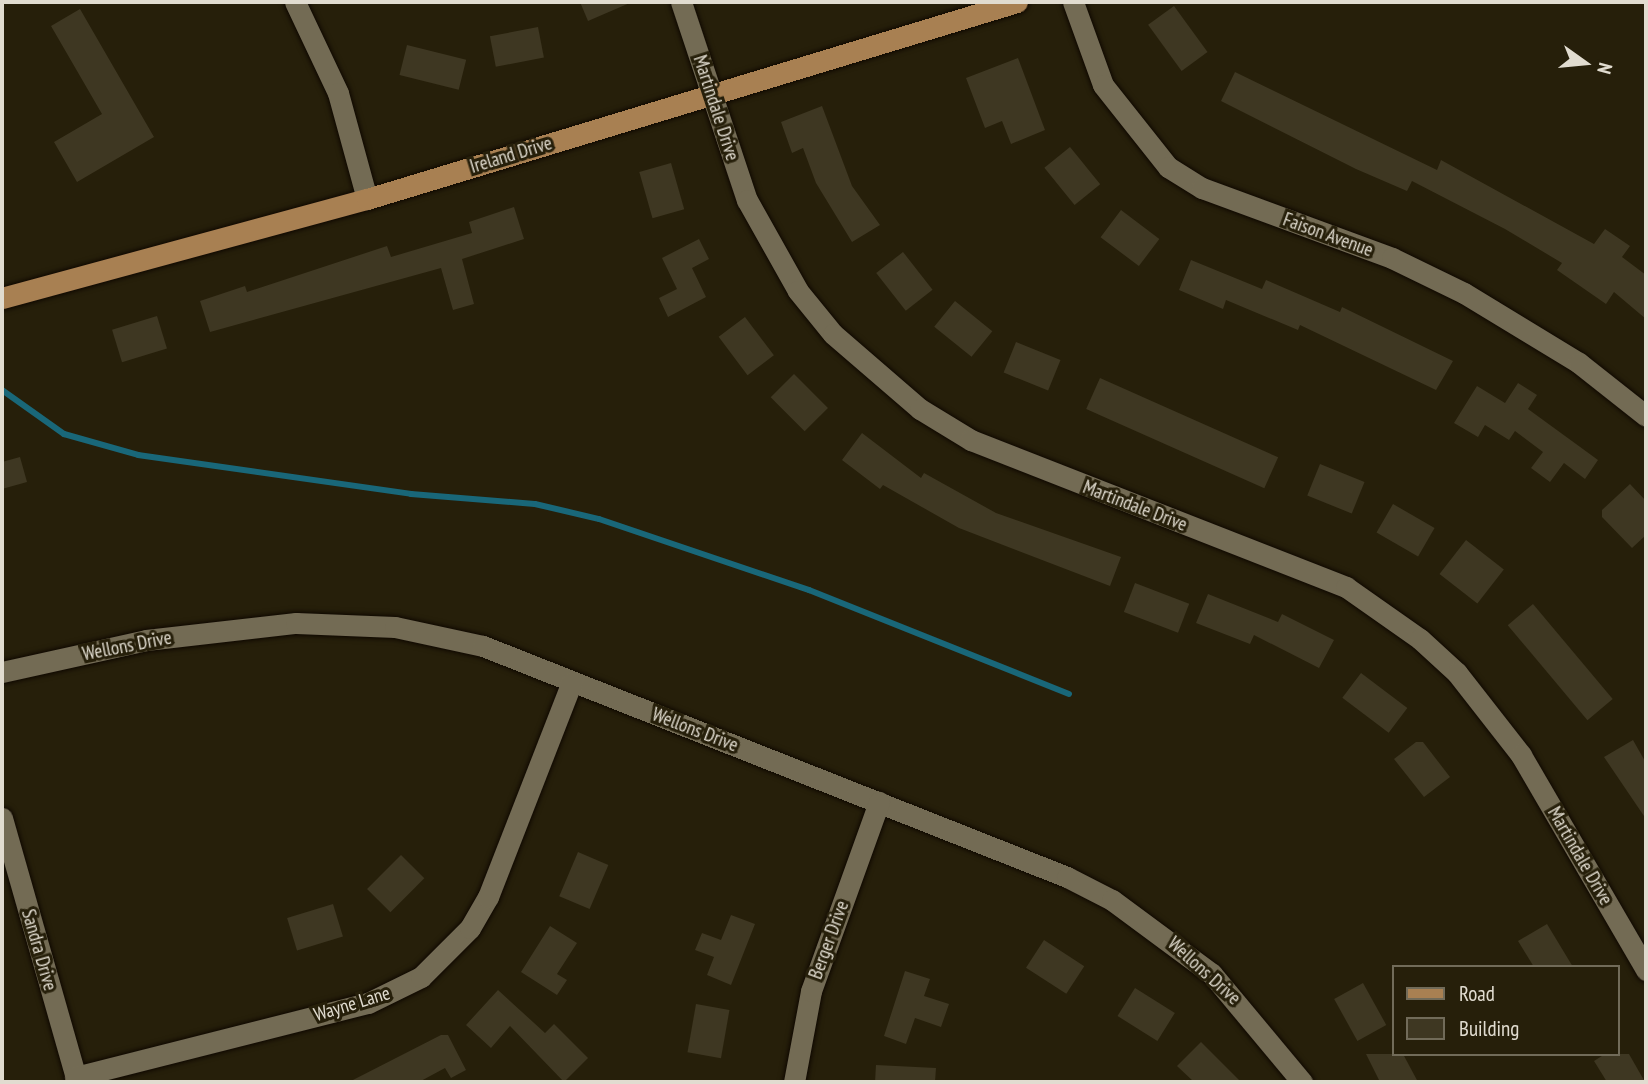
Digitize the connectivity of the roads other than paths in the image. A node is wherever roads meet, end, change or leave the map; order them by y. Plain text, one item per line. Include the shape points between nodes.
1 (295, 2) edge
2 (681, 2) edge
3 (1017, 2) edge
4 (1073, 2) edge
5 (713, 95) junction
6 (367, 199) junction
7 (2, 298) edge
8 (1646, 416) edge
9 (2, 672) edge
10 (572, 681) junction
11 (879, 802) junction
12 (2, 818) edge
13 (1646, 970) edge
14 (76, 1080) edge
15 (794, 1082) edge
16 (1302, 1082) edge

1 - 6 street via 338,93
2 - 5 street, Martindale Drive
3 - 5 main road, Ireland Drive
4 - 8 street, Faison Avenue via 1103,85 1168,167 1202,188 1392,258 1464,292 1579,363
5 - 6 main road, Ireland Drive
5 - 13 street, Martindale Drive via 747,201 768,245 807,302 873,372 920,409 1011,460 1305,570 1381,608 1457,673 1492,714
6 - 7 main road, Ireland Drive
9 - 10 street, Wellons Drive via 146,640 296,623 366,624 483,646
10 - 11 street, Wellons Drive
10 - 14 street, Wayne Lane via 488,897 470,928 421,976 368,1003
11 - 15 street, Berger Drive via 811,991
11 - 16 street, Wellons Drive via 1068,877 1150,924 1243,1006
12 - 14 street, Sandra Drive

